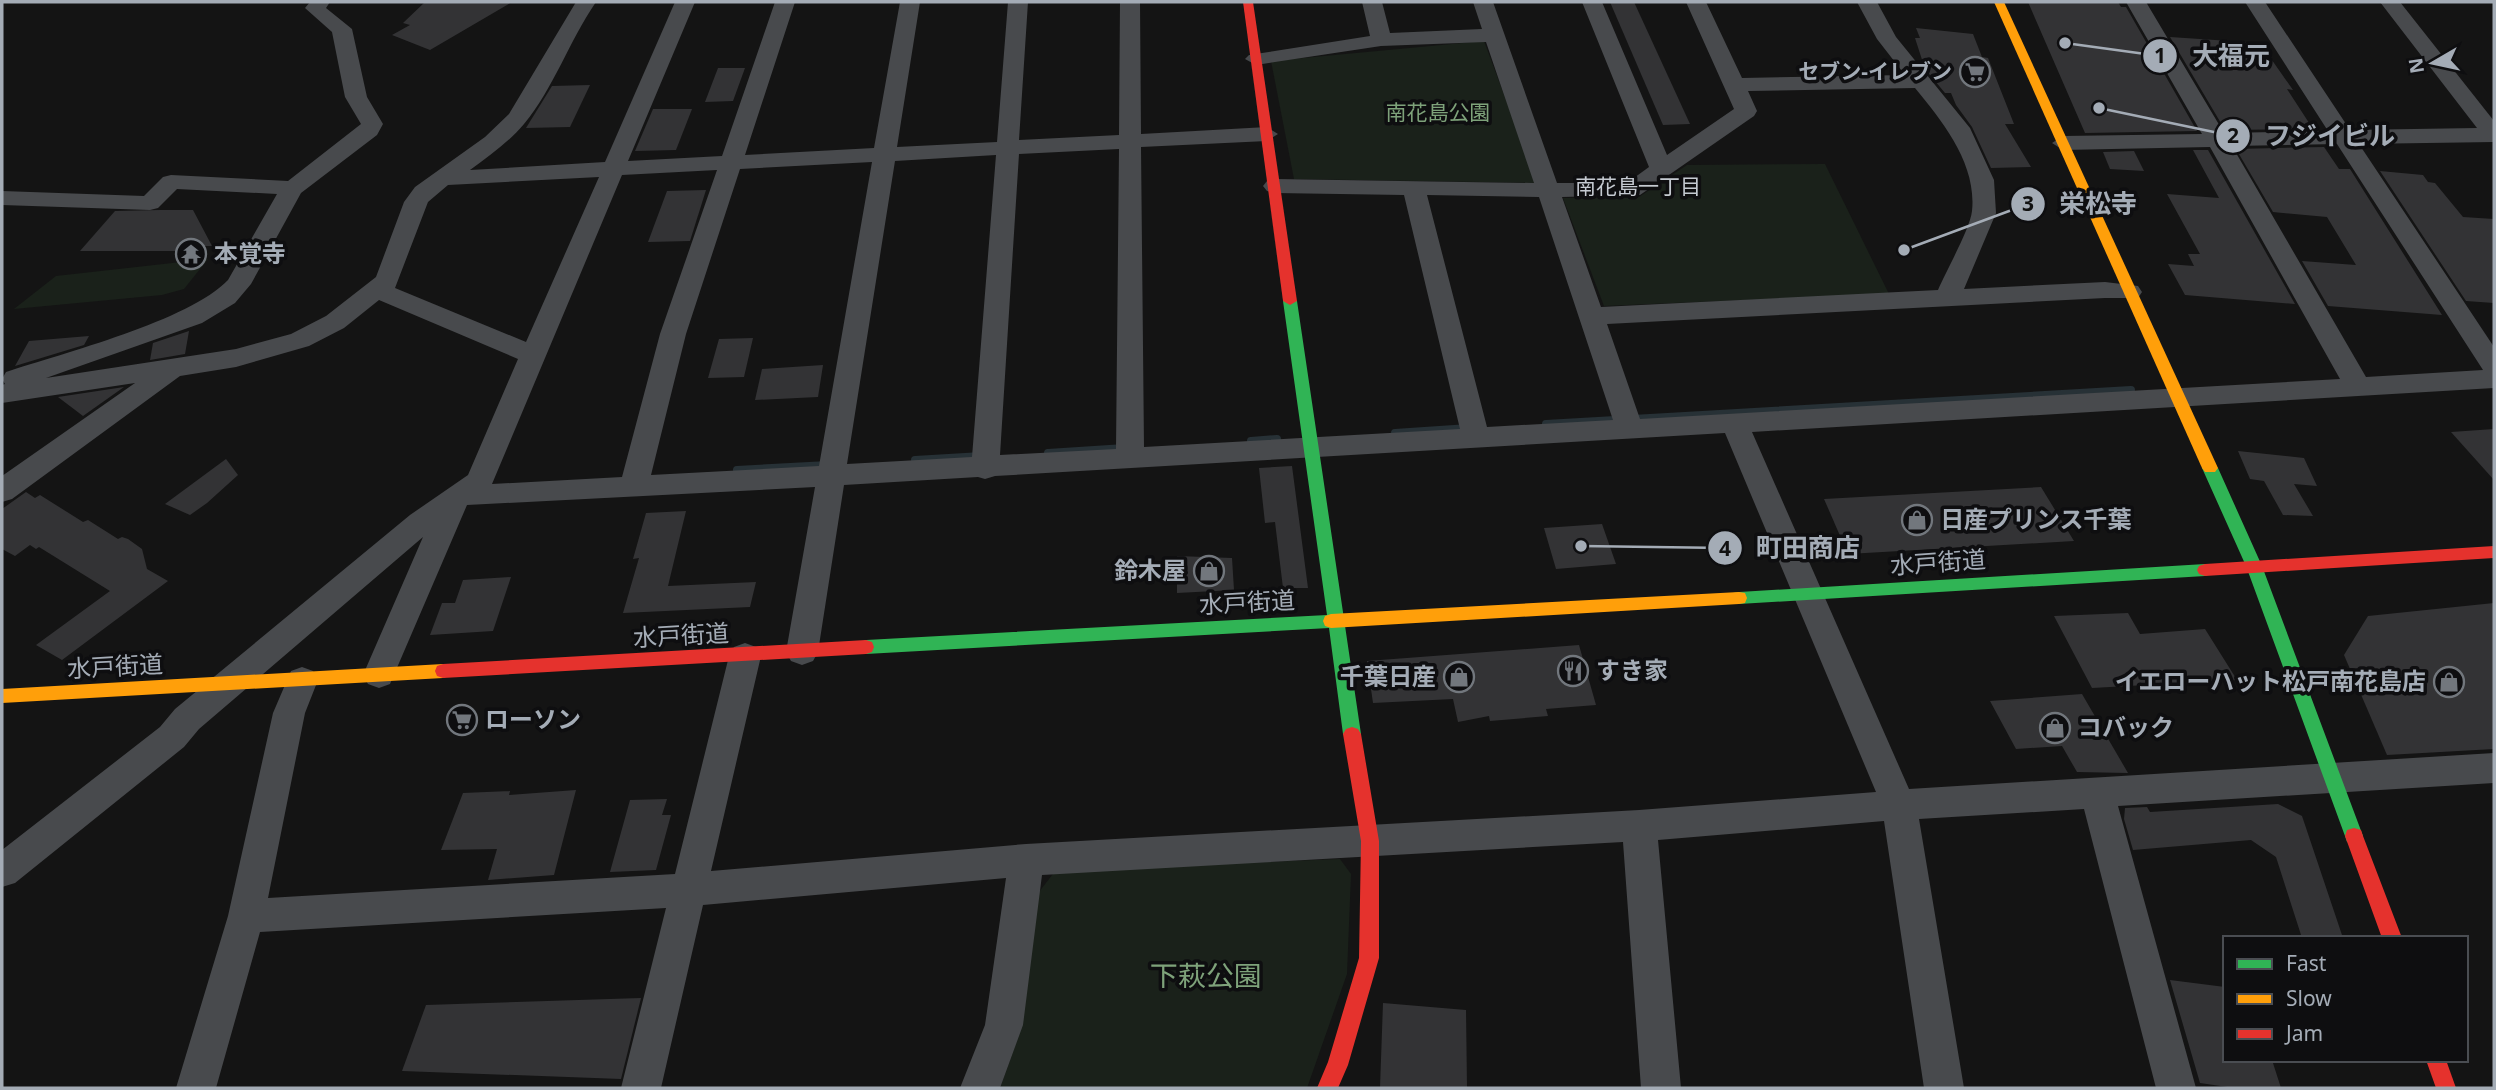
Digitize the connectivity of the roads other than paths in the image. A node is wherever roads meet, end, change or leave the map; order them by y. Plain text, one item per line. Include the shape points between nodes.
1 (320, 2) edge
2 (586, 2) edge
3 (684, 2) edge
4 (785, 2) edge
5 (909, 2) edge
6 (1018, 2) edge
7 (1130, 2) edge
8 (1248, 2) edge
9 (1372, 2) edge
10 (1483, 2) edge
11 (1592, 2) edge
12 (1696, 2) edge
13 (1867, 2) edge
14 (1998, 2) edge
15 (2136, 2) edge
16 (2255, 2) edge
17 (2390, 2) edge
18 (1494, 35) junction
19 (1381, 40) junction
20 (1256, 59) junction
21 (1923, 81) junction
22 (1734, 85) junction
23 (1267, 134) junction
24 (2494, 134) edge
25 (2345, 138) junction
26 (2217, 140) junction
27 (1129, 142) junction
28 (2063, 143) junction
29 (1008, 149) junction
30 (884, 155) junction
31 (730, 164) junction
32 (1661, 168) junction
33 (612, 170) junction
34 (442, 178) junction
35 (1275, 186) junction
36 (293, 188) junction
37 (1414, 189) junction
38 (1548, 190) junction
39 (2, 198) edge
40 (378, 290) junction
41 (2129, 292) junction
42 (1947, 298) junction
43 (1591, 316) junction
44 (532, 355) junction
45 (2494, 367) edge
46 (174, 368) junction
47 (2494, 379) edge
48 (2, 385) edge
49 (2358, 387) junction
50 (2, 394) edge
51 (2177, 398) junction
52 (1734, 425) junction
53 (1631, 430) junction
54 (1476, 439) junction
55 (1310, 448) junction
56 (1130, 459) junction
57 (985, 469) junction
58 (829, 478) junction
59 (478, 482) junction
60 (634, 487) junction
61 (2, 491) edge
62 (453, 501) junction
63 (2494, 552) edge
64 (2254, 566) junction
65 (1808, 594) junction
66 (1336, 621) junction
67 (802, 652) junction
68 (745, 656) junction
69 (379, 675) junction
70 (302, 680) junction
71 (231, 684) junction
72 (2, 696) edge
73 (2494, 768) edge
74 (2334, 777) junction
75 (2096, 793) junction
76 (1899, 805) junction
77 (1639, 826) junction
78 (1370, 841) junction
79 (1026, 860) junction
80 (2, 871) edge
81 (689, 890) junction
82 (246, 916) junction
83 (2391, 936) edge
84 (2437, 1062) edge
85 (195, 1088) edge
86 (641, 1088) edge
87 (980, 1088) edge
88 (1327, 1088) edge
89 (1661, 1088) edge
90 (1944, 1088) edge
91 (2176, 1088) edge
92 (2446, 1088) edge

1 - 36 street via 317,11 342,29 356,97 372,124
2 - 34 street via 564,30 526,107 485,147
3 - 33 street
4 - 31 street
5 - 30 street
6 - 29 street
7 - 27 street
8 - 20 main road
9 - 19 street
10 - 18 street
11 - 32 street
12 - 22 street
13 - 21 street via 1887,39
14 - 28 main road
15 - 26 street
16 - 25 street
17 - 24 street
18 - 19 street
18 - 38 street
19 - 20 street
20 - 23 main road
21 - 22 street
21 - 42 street via 1959,128 1982,180 1984,213
22 - 32 street via 1746,111
23 - 27 street
23 - 35 main road
24 - 25 street
25 - 26 street
25 - 45 street
26 - 28 street
26 - 49 street
27 - 29 street
27 - 56 street
28 - 41 main road
29 - 30 street
29 - 57 street
30 - 31 street
30 - 58 street
31 - 33 street
31 - 60 street via 673,334
32 - 38 street via 1632,190
33 - 34 street
33 - 44 street
34 - 40 street via 416,202 394,266
35 - 37 street
35 - 55 main road
36 - 39 street via 171,182 150,203
36 - 48 street via 238,284 209,308
37 - 38 street
37 - 54 street
38 - 43 street
40 - 44 street
40 - 46 street via 300,340 260,353
41 - 42 street
41 - 51 main road
42 - 43 street
43 - 53 street
44 - 59 street
46 - 50 street
46 - 61 street
47 - 49 street
49 - 51 street
51 - 52 street
51 - 64 main road
52 - 53 street
52 - 65 street
53 - 54 street
54 - 55 street
55 - 56 street
55 - 66 main road
56 - 57 street
57 - 58 street
58 - 60 street
58 - 67 street
59 - 60 street via 473,496
59 - 62 street
62 - 69 street
62 - 71 street via 420,523
63 - 64 main road, 水戸街道
64 - 65 main road, 水戸街道
64 - 74 main road
65 - 66 main road, 水戸街道
65 - 76 street
66 - 67 main road, 水戸街道
66 - 78 main road
67 - 68 main road, 水戸街道
68 - 69 main road, 水戸街道
68 - 81 street
69 - 70 main road, 水戸街道
70 - 71 main road, 水戸街道
70 - 82 street via 289,713
71 - 72 main road, 水戸街道
71 - 80 street via 172,737
73 - 74 street
74 - 75 street
74 - 83 main road
75 - 76 street
75 - 91 street
76 - 77 street
76 - 90 street
77 - 78 street
77 - 89 street
78 - 79 street
78 - 88 main road via 1369,958
79 - 81 street
79 - 87 street via 1004,1025
81 - 82 street
81 - 86 street
82 - 85 street
84 - 92 main road

